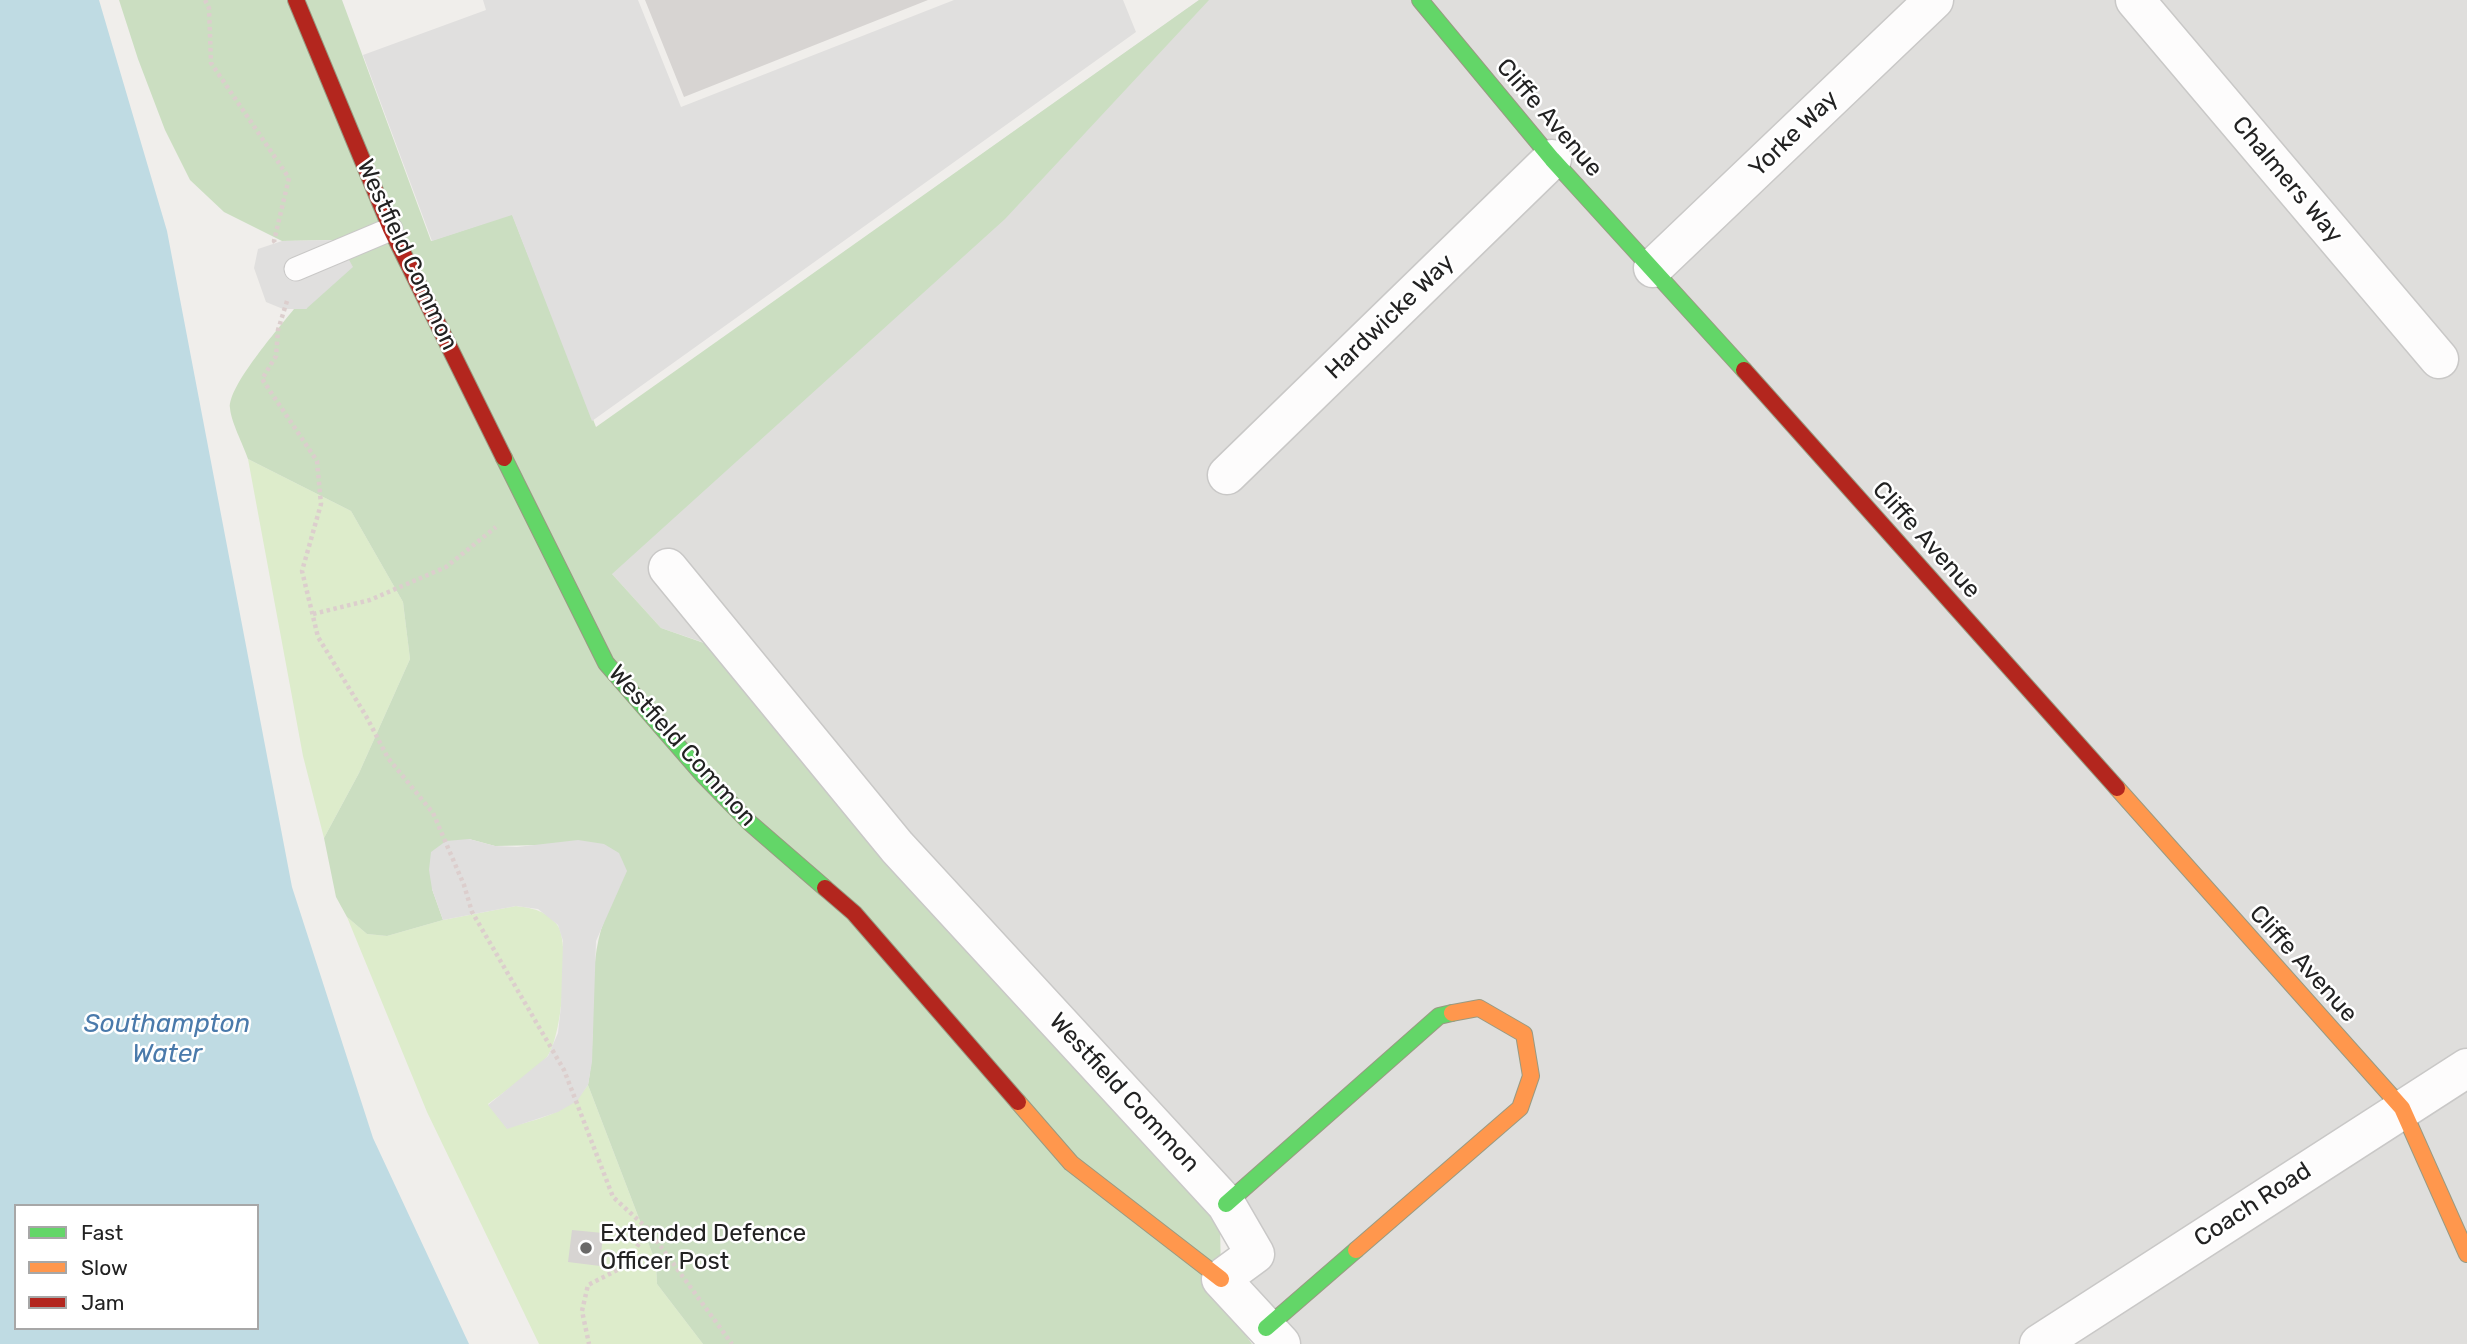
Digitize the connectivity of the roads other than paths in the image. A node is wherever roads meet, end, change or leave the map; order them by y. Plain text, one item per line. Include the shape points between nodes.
1 (296, 0) edge
2 (1420, 0) edge
3 (1934, 0) edge
4 (2135, 0) edge
5 (1552, 159) junction
6 (391, 229) junction
7 (1653, 268) junction
8 (296, 269) road end
9 (2439, 359) dead end
10 (1227, 475) dead end
11 (668, 568) dead end
12 (2467, 1068) edge
13 (2402, 1108) junction
14 (1226, 1204) junction
15 (2467, 1254) edge
16 (1221, 1279) junction
17 (1273, 1336) edge
18 (2039, 1344) edge

1 - 6 street, Westfield Common
2 - 5 street, Cliffe Avenue
3 - 7 street, Yorke Way
4 - 9 street, Chalmers Way
5 - 7 street, Cliffe Avenue
5 - 10 street, Hardwicke Way
6 - 8 lane
6 - 16 street, Westfield Common via 606,663 759,832 854,913 1071,1163
7 - 13 street, Cliffe Avenue
11 - 14 street, Westfield Common via 897,847
12 - 13 street, Coach Road
13 - 15 street, Cliffe Avenue
13 - 18 street, Coach Road
14 - 16 street, Westfield Common via 1255,1254
14 - 17 street, Westfield Common via 1439,1016 1479,1008 1524,1034 1531,1076 1520,1108
16 - 17 street, Westfield Common

